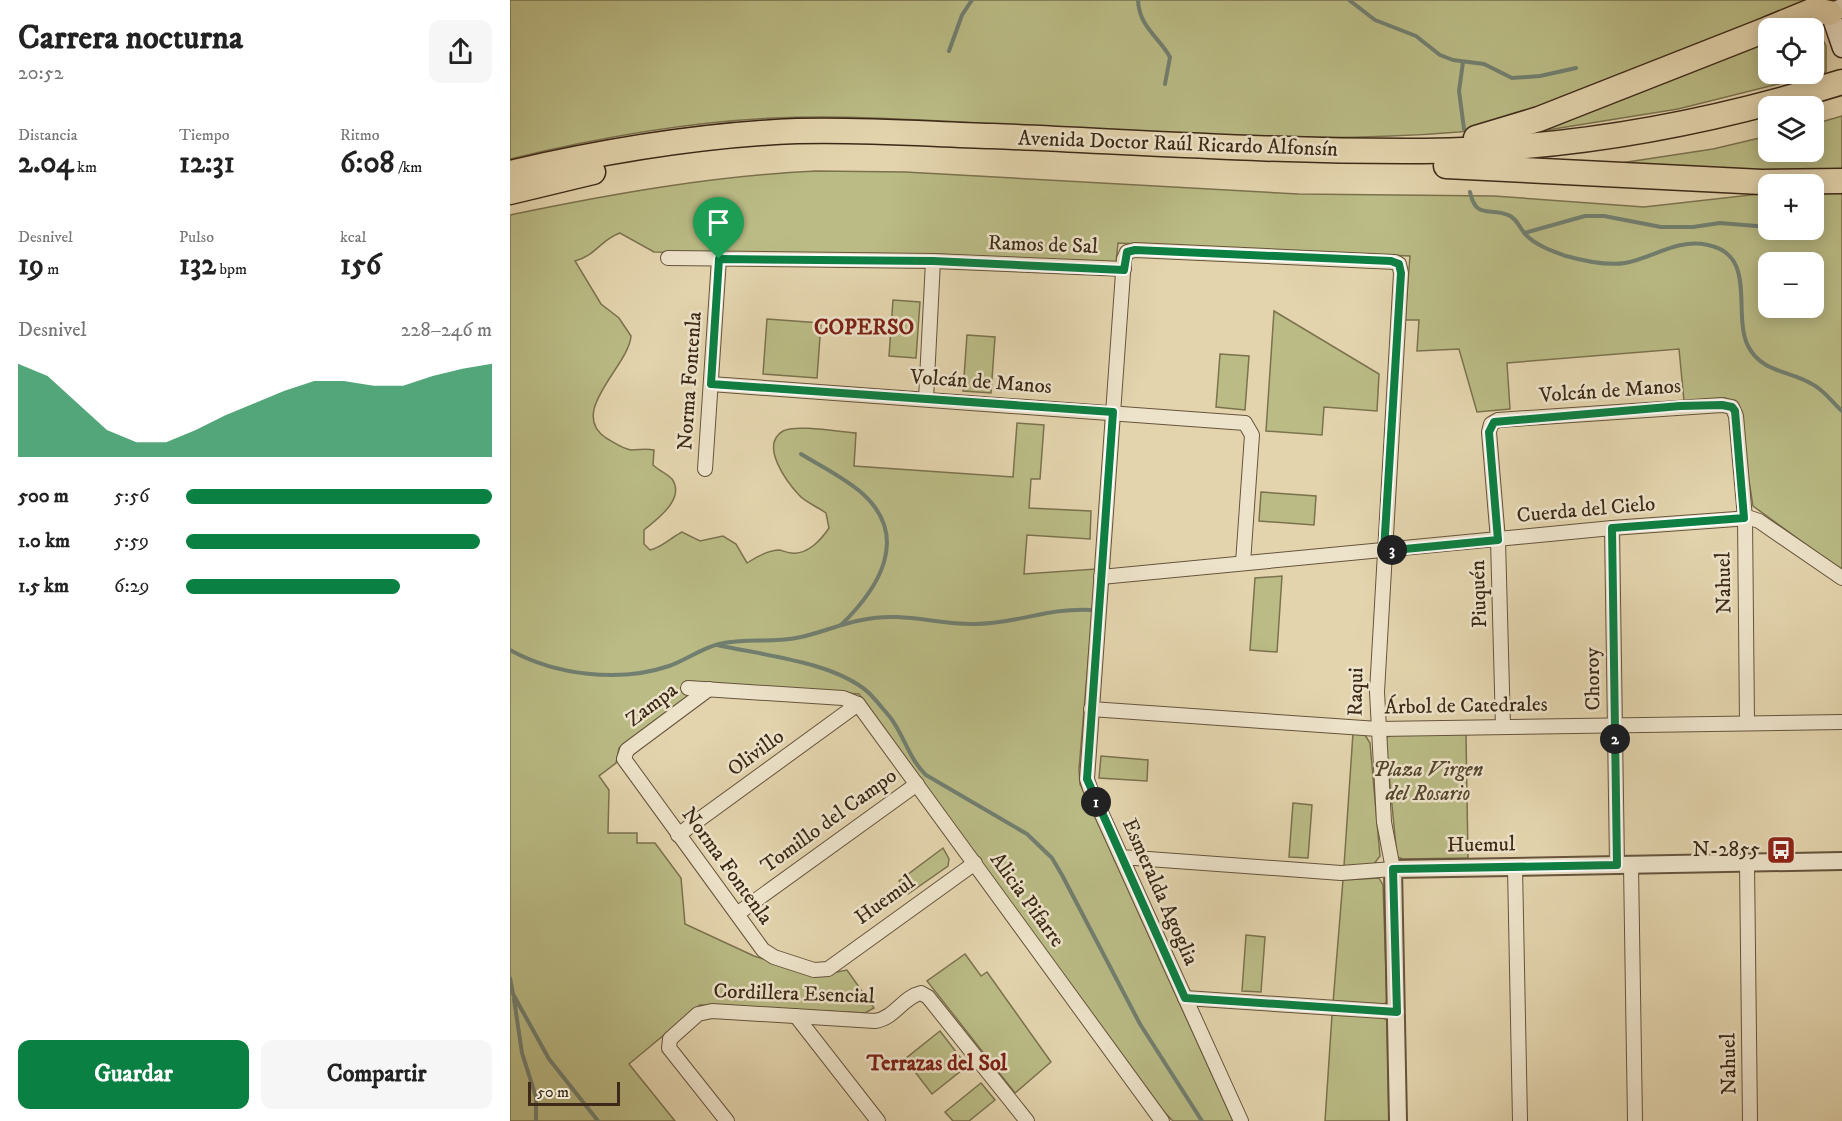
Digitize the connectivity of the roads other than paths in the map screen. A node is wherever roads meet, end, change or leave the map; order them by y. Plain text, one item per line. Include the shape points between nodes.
1 (1836, 11) edge
2 (1794, 18) edge
3 (1758, 33) edge
4 (1841, 45) edge
5 (1842, 82) edge
6 (1842, 98) edge
7 (1824, 104) edge
8 (1758, 122) edge
9 (1425, 151) junction
10 (1446, 166) junction
11 (510, 174) edge
12 (1842, 181) edge
13 (510, 192) edge
14 (668, 258) dead end
15 (719, 259) junction
16 (933, 261) junction
17 (1399, 264) joint
18 (1124, 270) junction
19 (711, 384) junction
20 (926, 399) junction
21 (1732, 407) joint
22 (1113, 412) junction
23 (1491, 424) joint
24 (705, 469) dead end
25 (1744, 518) junction
26 (1612, 528) junction
27 (1498, 540) junction
28 (1384, 551) junction
29 (1243, 563) junction
30 (1101, 577) junction
31 (1842, 578) edge
32 (688, 688) dead end
33 (709, 689) junction
34 (858, 704) junction
35 (1091, 709) junction
36 (1842, 722) edge
37 (1748, 723) junction
38 (1615, 725) junction
39 (1503, 727) junction
40 (1378, 729) junction
41 (623, 757) joint
42 (916, 784) junction
43 (678, 835) junction
44 (1121, 857) junction
45 (1842, 861) edge
46 (975, 863) junction
47 (1748, 863) junction
48 (1624, 865) junction
49 (1515, 867) junction
50 (1393, 869) junction
51 (736, 914) junction
52 (821, 970) joint
53 (1185, 998) junction
54 (1397, 1012) junction
55 (796, 1016) junction
56 (727, 1121) edge
57 (878, 1121) edge
58 (1027, 1121) edge
59 (1162, 1121) edge
60 (1241, 1121) edge
61 (1398, 1121) edge
62 (1520, 1121) edge
63 (1635, 1121) edge
64 (1750, 1121) edge

1 - 2 highway via 1810,11
1 - 4 main road
3 - 9 highway via 1539,119
5 - 9 highway, Avenida Doctor Raúl Ricardo Alfonsín via 1757,106 1642,130 1528,145
6 - 7 highway
8 - 10 highway, Avenida Doctor Raúl Ricardo Alfonsín via 1595,153
9 - 11 highway, Avenida Doctor Raúl Ricardo Alfonsín via 800,131 635,147
10 - 12 highway via 1742,182
10 - 13 highway, Avenida Doctor Raúl Ricardo Alfonsín via 796,147 681,156
14 - 15 street, Ramos de Sal
15 - 16 street, Ramos de Sal
15 - 19 street, Norma Fontenla
16 - 18 street, Ramos de Sal
16 - 20 street
17 - 18 street, Ramos de Sal via 1135,250 1127,252
17 - 28 street, Raqui
18 - 22 street
19 - 20 street, Volcán de Manos
19 - 24 street, Norma Fontenla
20 - 22 street, Volcán de Manos
21 - 23 street, Volcán de Manos via 1654,408 1498,420
21 - 25 street, Nahuel via 1736,416
22 - 29 street, Volcán de Manos via 1238,421 1248,425 1252,435
22 - 30 street
23 - 27 street, Piuquén
25 - 26 street, Cuerda del Cielo
25 - 31 street, Cuerda del Cielo via 1759,520
25 - 37 street, Nahuel
26 - 27 street, Cuerda del Cielo
26 - 38 street, Choroy
27 - 28 street, Cuerda del Cielo
27 - 39 street, Piuquén
28 - 29 street, Cuerda del Cielo
28 - 40 street, Raqui
29 - 30 street, Cuerda del Cielo
30 - 35 street
32 - 33 street
33 - 34 street via 843,698
33 - 41 street, Zampa via 627,750
34 - 42 street, Alicia Pifarre
34 - 43 street, Olivillo
35 - 40 street, Árbol de Catedrales
35 - 44 street, Esmeralda Agoglia via 1087,779
36 - 37 street, Árbol de Catedrales
37 - 38 street, Árbol de Catedrales
38 - 39 street, Árbol de Catedrales
38 - 48 street, Choroy
39 - 40 street, Árbol de Catedrales
40 - 50 street, Raqui via 1384,822
41 - 43 street, Norma Fontenla
42 - 46 street, Alicia Pifarre
42 - 51 street, Tomillo del Campo
43 - 51 street, Norma Fontenla
44 - 50 street, Huemul via 1341,873
44 - 53 street, Esmeralda Agoglia
45 - 47 street, Huemul
46 - 52 street, Huemul via 828,969
46 - 59 street, Alicia Pifarre
47 - 48 street, Huemul
47 - 64 street, Nahuel
48 - 49 street, Huemul
48 - 63 street, Choroy
49 - 50 street, Huemul
49 - 62 street
50 - 54 street, Raqui
51 - 52 street, Norma Fontenla via 768,954
53 - 54 street
53 - 60 street, Esmeralda Agoglia
54 - 61 street, Raqui
55 - 56 street, Cordillera Esencial via 706,1011 669,1041 670,1051
55 - 57 street
55 - 58 street, Cordillera Esencial via 880,1020 921,993

